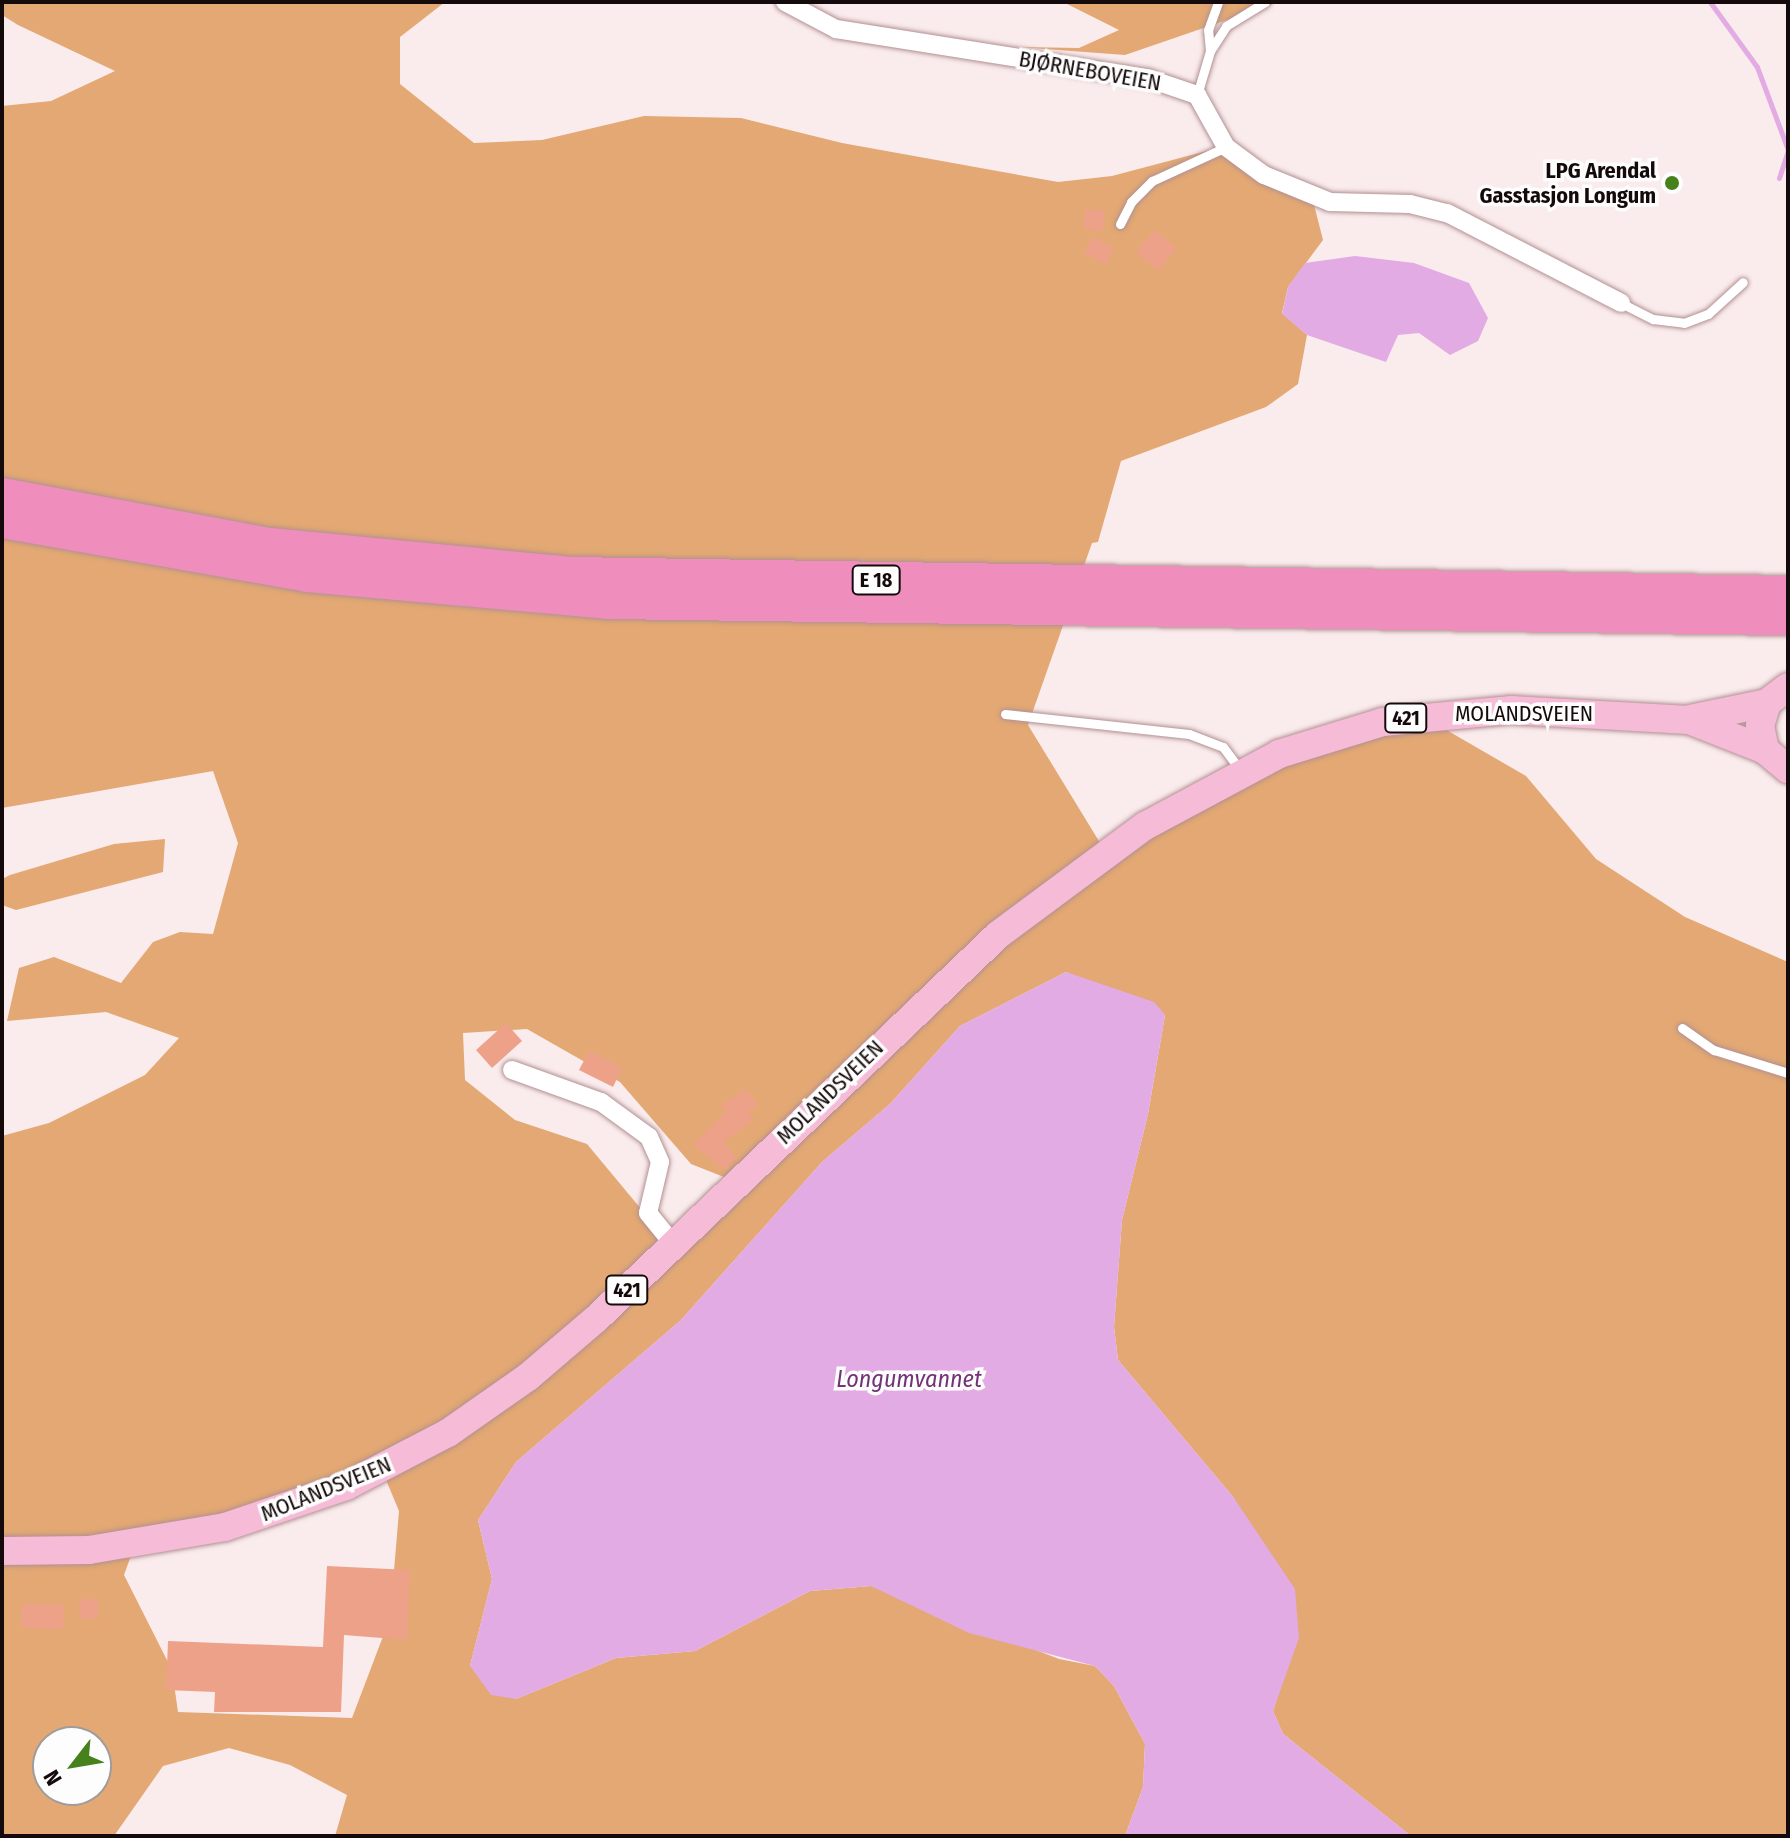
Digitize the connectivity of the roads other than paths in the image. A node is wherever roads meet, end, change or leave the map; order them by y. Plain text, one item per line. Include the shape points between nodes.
1 (785, 2) edge
2 (1218, 2) edge
3 (1265, 2) edge
4 (1210, 51) junction
5 (1197, 95) junction
6 (1226, 147) junction
7 (1120, 224) dead end
8 (1743, 282) dead end
9 (1621, 303) joint
10 (2, 494) edge
11 (2, 522) edge
12 (1773, 605) edge
13 (1782, 689) edge
14 (1005, 714) dead end
15 (1689, 720) junction
16 (1765, 750) junction
17 (1788, 769) edge
18 (1241, 771) junction
19 (1682, 1028) dead end
20 (512, 1070) dead end
21 (1788, 1073) edge
22 (674, 1245) junction
23 (2, 1551) edge

1 - 5 street, BJØRNEBOVEIEN via 836,29 1150,79
2 - 4 lane via 1208,30
3 - 4 lane via 1226,26
4 - 5 lane
5 - 6 street
6 - 7 lane via 1152,181 1131,202
6 - 9 street via 1264,175 1330,202 1410,204 1447,213
8 - 9 lane via 1708,314 1684,323 1653,319
10 - 12 highway, E 18 via 270,544 582,574
11 - 12 highway, E 18 via 307,576 608,603
13 - 15 main road, MOLANDSVEIEN / 421
13 - 16 main road, 421 via 1760,726
14 - 18 lane via 1189,734 1223,747
15 - 16 main road, MOLANDSVEIEN / 421
15 - 18 main road, MOLANDSVEIEN / 421 via 1511,710 1422,716 1341,732
16 - 17 main road, 421
18 - 22 main road, MOLANDSVEIEN / 421 via 1145,826 998,935
19 - 21 lane via 1714,1050
20 - 22 street via 601,1102 649,1137 660,1162 648,1213
22 - 23 main road, MOLANDSVEIEN / 421 via 498,1400 346,1486 192,1535 89,1550

